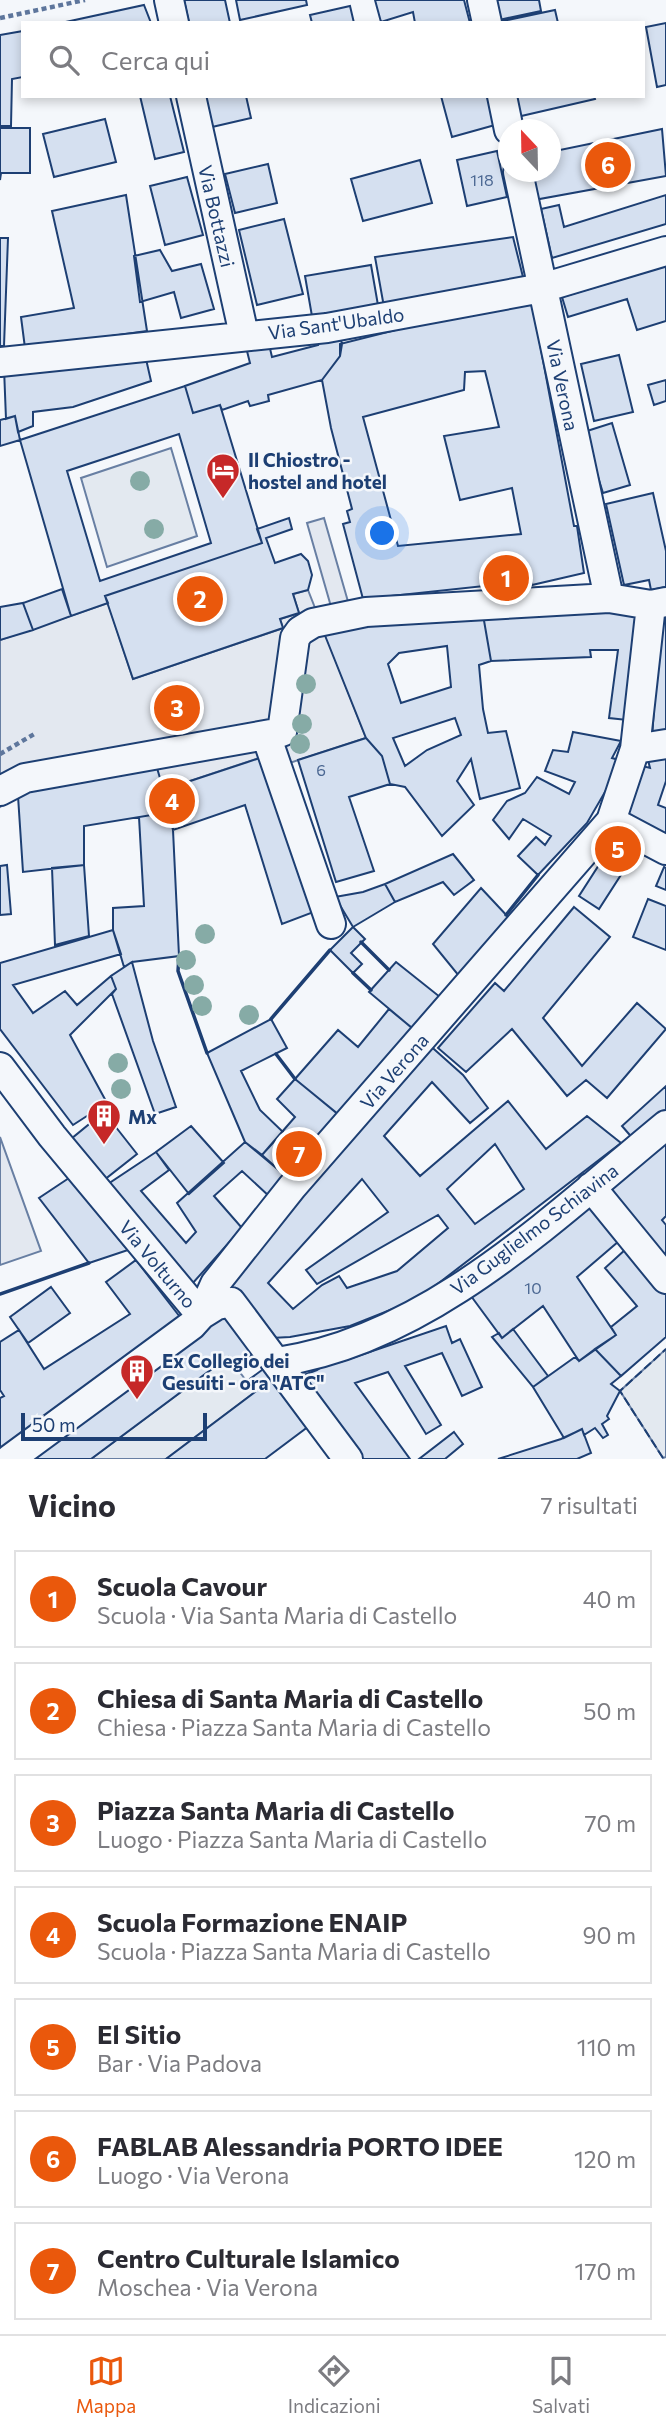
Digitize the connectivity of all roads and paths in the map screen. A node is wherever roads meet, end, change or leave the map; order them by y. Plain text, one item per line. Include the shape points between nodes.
1 (85, 0) edge
2 (169, 0) edge
3 (482, 0) edge
4 (0, 18) edge
5 (174, 21) edge
6 (487, 21) edge
7 (191, 98) edge
8 (502, 98) edge
9 (507, 119) edge
10 (520, 182) edge
11 (666, 251) edge
12 (542, 288) junction
13 (244, 335) junction
14 (0, 362) edge
15 (609, 598) junction
16 (658, 603) edge
17 (36, 733) dead end
18 (266, 735) junction
19 (666, 744) edge
20 (635, 749) junction
21 (0, 754) edge
22 (0, 791) edge
23 (611, 821) junction
24 (666, 850) edge
25 (331, 924) dead end
26 (0, 1066) edge
27 (666, 1125) edge
28 (591, 1187) junction
29 (666, 1279) edge
30 (201, 1315) junction
31 (277, 1362) junction
32 (10, 1459) edge
33 (348, 1459) edge

1 - 4 path
2 - 5 street
3 - 6 street
7 - 13 street, Via Bottazzi
8 - 9 street
10 - 12 street, Via Verona
11 - 12 street, Via Sant'Ubaldo
12 - 13 street, Via Sant'Ubaldo via 327,328
12 - 15 street, Via Verona
13 - 14 street, Via Sant'Ubaldo
15 - 16 street
15 - 18 street via 366,612 307,626 295,638 283,730
16 - 20 street, Via Verona
17 - 21 path
18 - 22 street via 25,778
18 - 25 street
19 - 20 street
20 - 23 street, Via Verona
23 - 24 street
23 - 30 street, Via Verona via 292,1186 215,1284
26 - 30 street, Via Volturno
27 - 28 street, Via Guglielmo Schiavina
28 - 29 street
28 - 31 street, Via Guglielmo Schiavina via 438,1302 363,1338
30 - 31 street, Via Volturno via 231,1302
30 - 32 street, Via Verona
31 - 33 street, Via Volturno

